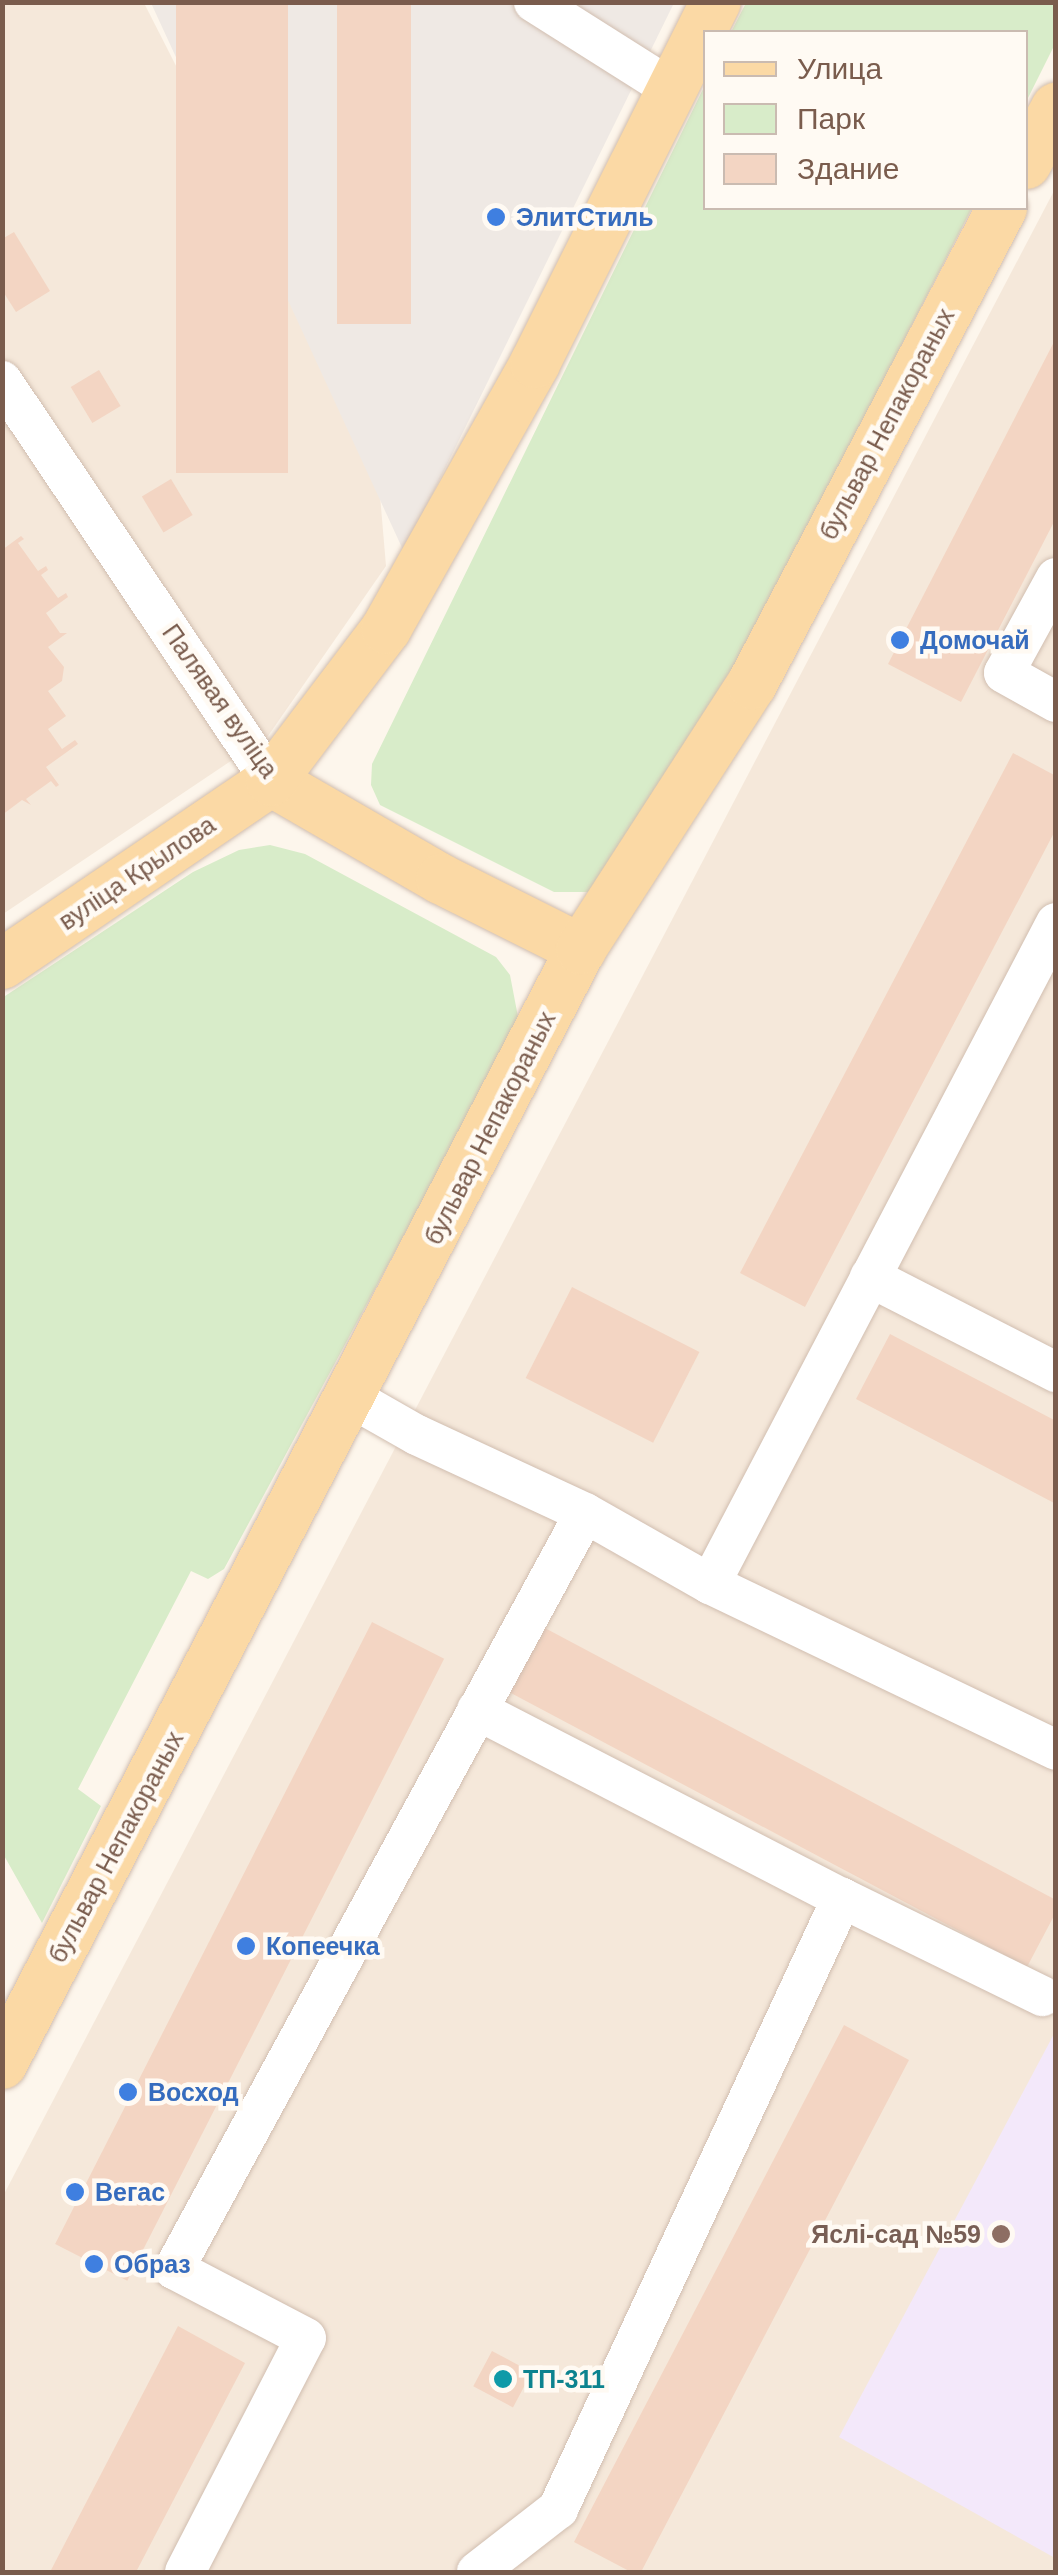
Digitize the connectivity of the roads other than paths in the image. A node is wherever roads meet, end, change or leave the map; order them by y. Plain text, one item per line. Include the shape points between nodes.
1 (534, 2) edge
2 (716, 2) edge
3 (673, 90) junction
4 (1056, 108) edge
5 (1028, 160) edge
6 (1001, 210) edge
7 (2, 381) edge
8 (1056, 578) edge
9 (1056, 702) edge
10 (271, 781) junction
11 (1054, 929) edge
12 (582, 949) junction
13 (2, 964) edge
14 (870, 1277) junction
15 (1056, 1372) edge
16 (350, 1397) junction
17 (585, 1513) junction
18 (710, 1584) junction
19 (477, 1710) junction
20 (1056, 1750) edge
21 (842, 1898) junction
22 (1042, 1996) dead end
23 (2, 2064) edge
24 (185, 2572) edge
25 (477, 2572) edge

1 - 3 street
2 - 3 main road, вуліца Крылова
3 - 10 main road, вуліца Крылова via 535,363 386,628
4 - 5 main road
6 - 12 main road, бульвар Непакораных via 752,684
7 - 10 street, Палявая вуліца
8 - 9 street via 1004,673
10 - 12 main road, Палявая вуліца via 441,879
10 - 13 main road, вуліца Крылова
11 - 14 street
12 - 16 main road, бульвар Непакораных
14 - 15 street
14 - 18 street
16 - 17 street
16 - 23 main road, бульвар Непакораных
17 - 18 street
17 - 19 street
18 - 20 street
19 - 21 street
19 - 24 street via 174,2269 306,2338
21 - 22 street
21 - 25 street via 558,2510

